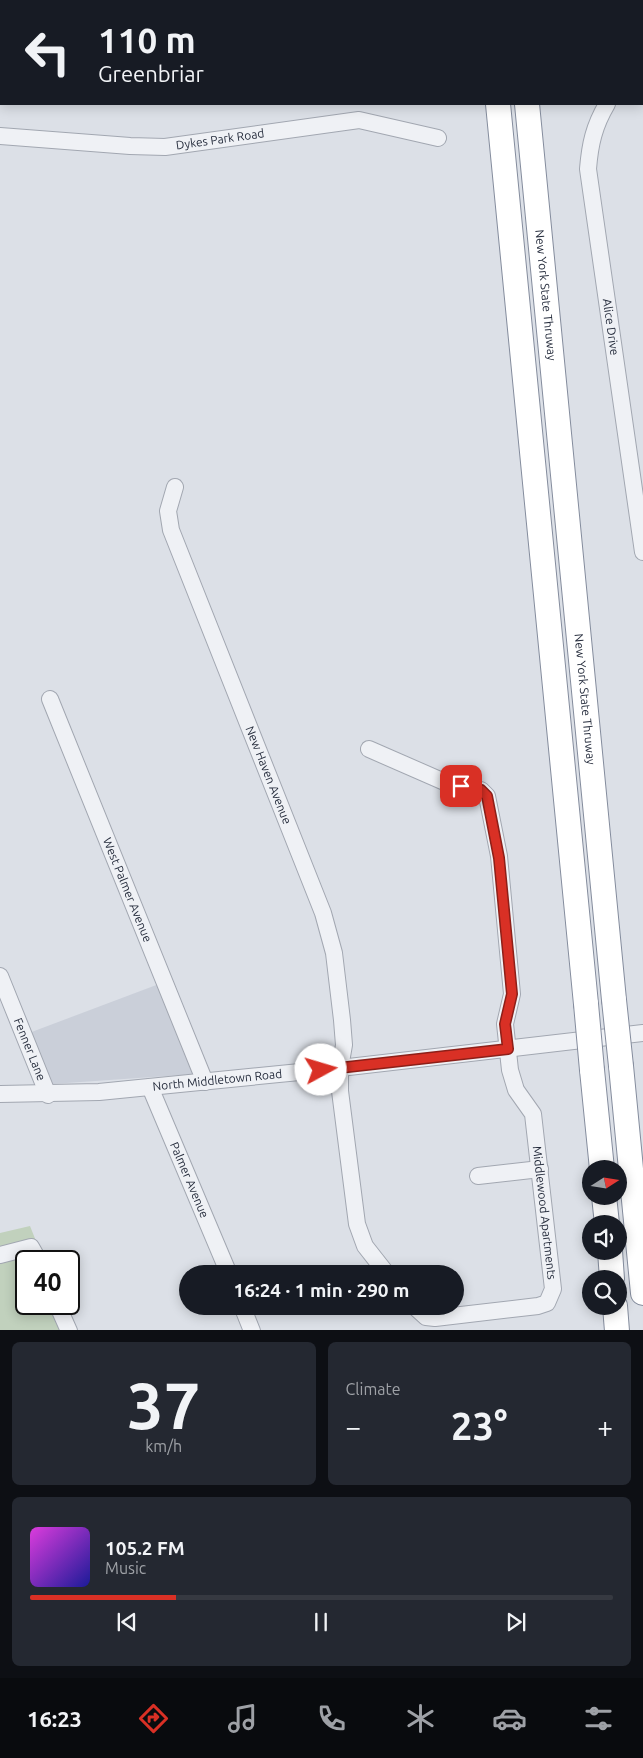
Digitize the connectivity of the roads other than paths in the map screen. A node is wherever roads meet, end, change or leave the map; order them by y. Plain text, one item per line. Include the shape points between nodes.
1 (498, 105) edge
2 (527, 105) edge
3 (606, 105) edge
4 (0, 136) edge
5 (438, 138) dead end
6 (176, 488) dead end
7 (643, 552) edge
8 (50, 699) dead end
9 (369, 749) dead end
10 (0, 976) edge
11 (643, 1033) edge
12 (508, 1049) junction
13 (340, 1068) junction
14 (205, 1082) junction
15 (150, 1087) junction
16 (0, 1094) edge
17 (48, 1095) junction
18 (601, 1160) edge
19 (540, 1169) junction
20 (478, 1176) dead end
21 (19, 1250) edge
22 (33, 1250) edge
23 (15, 1251) edge
24 (0, 1255) edge
25 (225, 1265) edge
26 (380, 1265) edge
27 (643, 1293) edge
28 (62, 1315) edge
29 (246, 1315) edge
30 (424, 1315) edge
31 (616, 1315) edge
32 (460, 1323) edge
33 (69, 1330) edge
34 (252, 1330) edge
35 (618, 1330) edge

1 - 18 highway, bridge
2 - 27 highway, New York State Thruway, bridge
3 - 7 street, Alice Drive via 596,122 588,169
4 - 5 street, Dykes Park Road via 165,147 359,120
6 - 13 street, New Haven Avenue via 168,511 171,530 323,914 334,952 344,1045
8 - 14 street, West Palmer Avenue
9 - 12 street, Middlewood Apartments via 449,784 481,790 487,796 499,858 512,994 505,1024
10 - 17 street, Fenner Lane
11 - 12 street, North Middletown Road
12 - 13 street, North Middletown Road
12 - 19 street, Middlewood Apartments via 512,1081 532,1114
13 - 14 street, North Middletown Road
13 - 26 street via 357,1224 365,1246
14 - 15 street, North Middletown Road
15 - 17 street, North Middletown Road
15 - 25 street, Palmer Avenue
16 - 17 street, North Middletown Road
19 - 20 street
19 - 32 street, Middlewood Apartments via 553,1290 551,1297 547,1303 538,1306
21 - 22 street via 31,1247
23 - 24 street
28 - 33 street
29 - 34 street
30 - 32 street, Middlewood Apartments
31 - 35 highway

